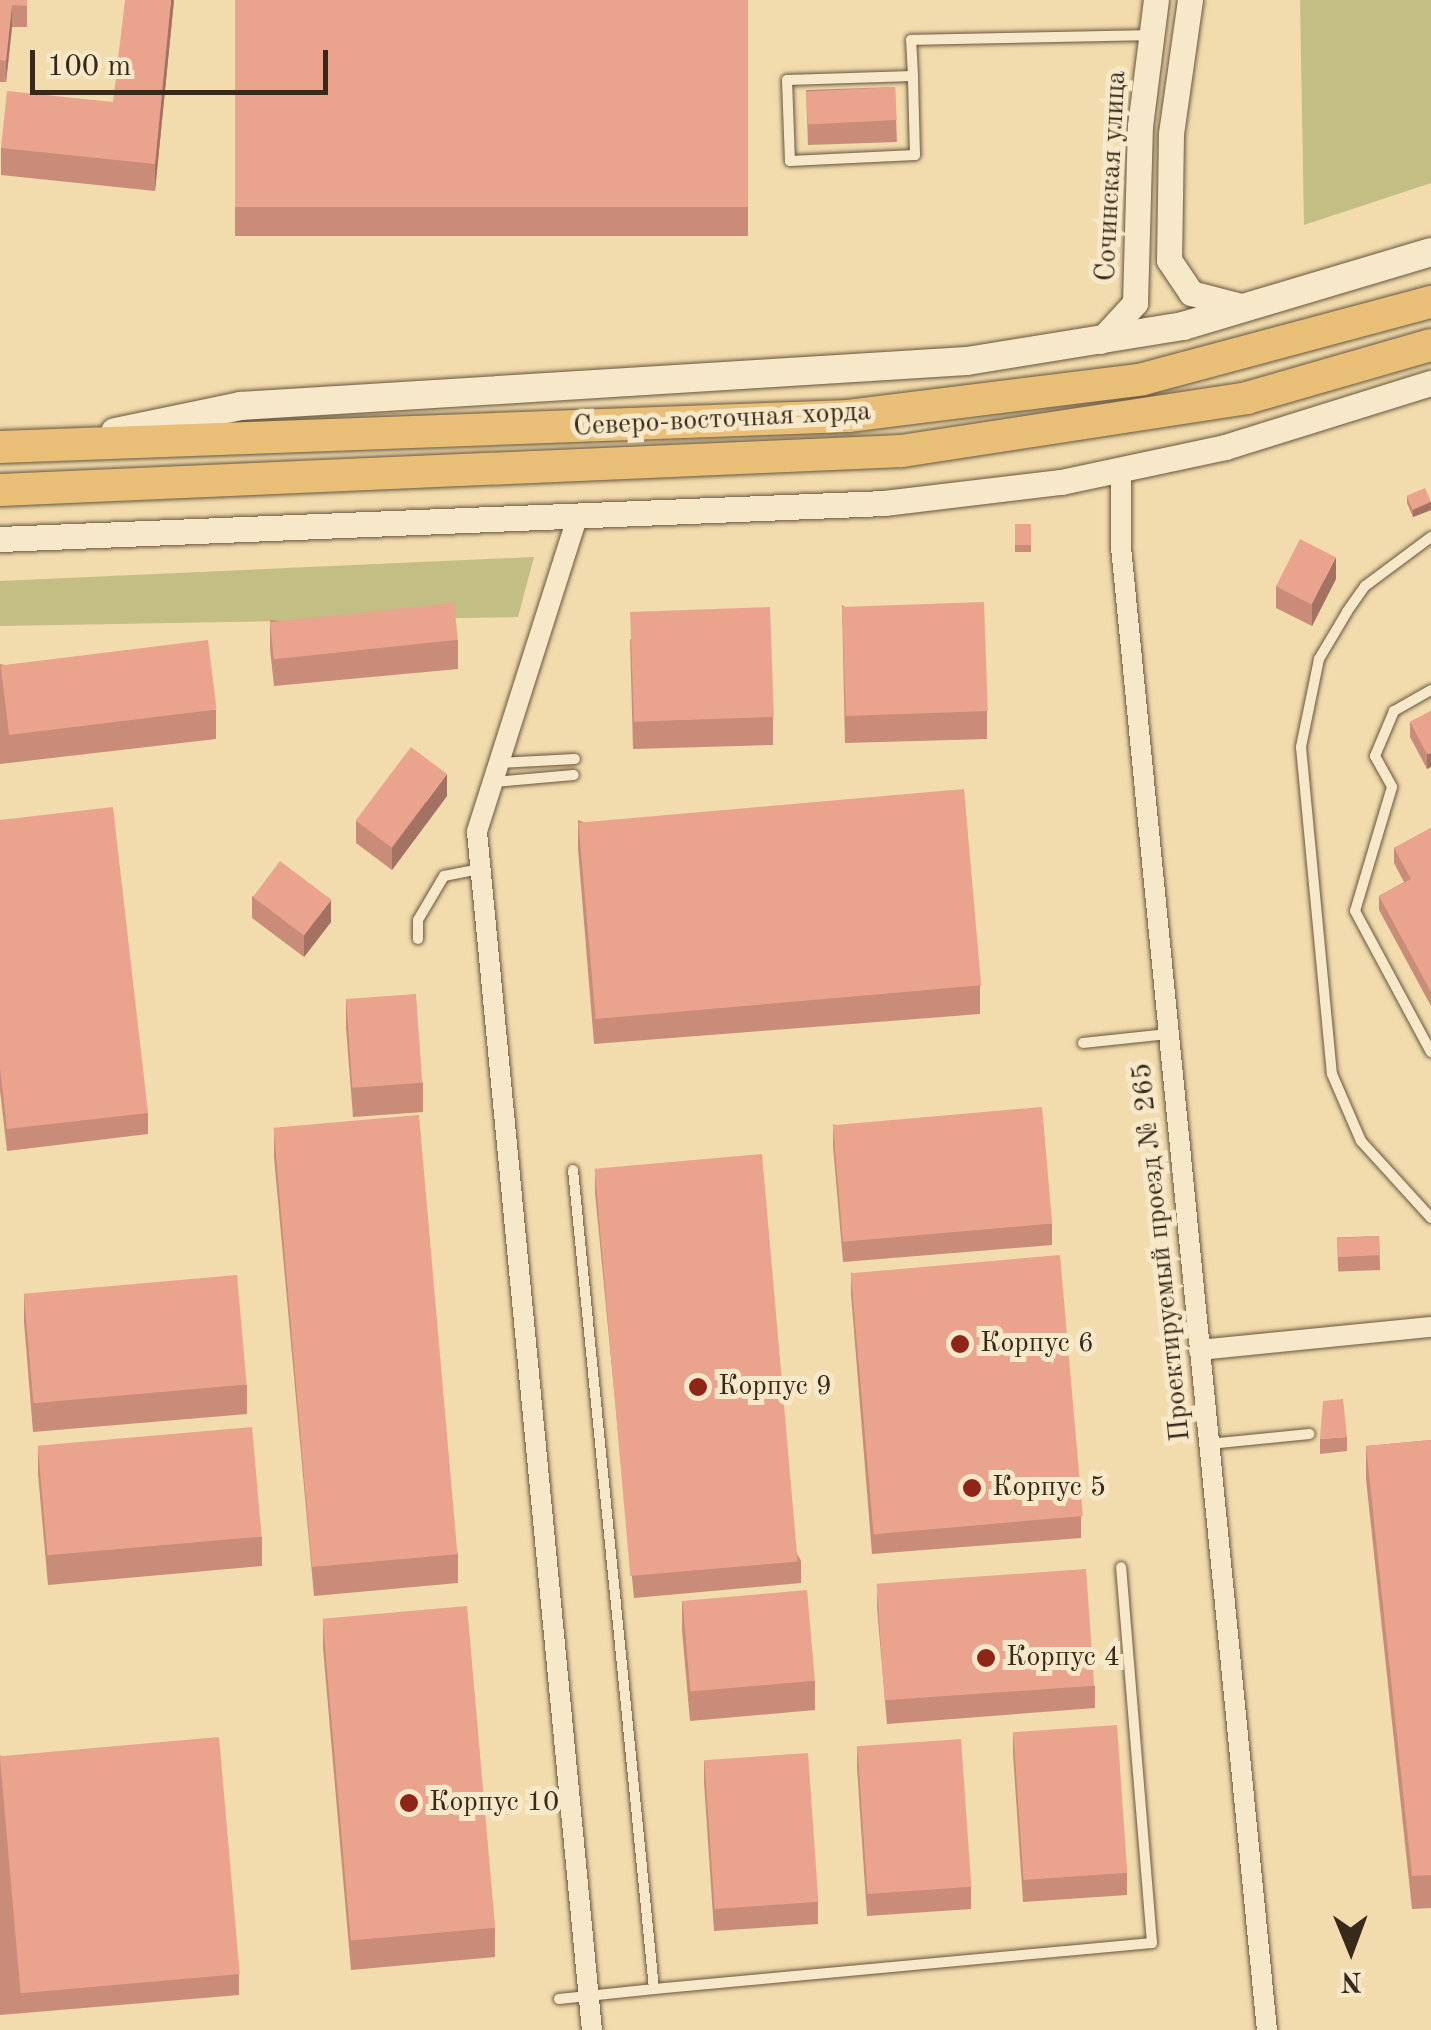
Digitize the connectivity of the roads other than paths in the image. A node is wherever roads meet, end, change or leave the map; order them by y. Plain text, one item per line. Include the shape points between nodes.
1 (1156, 0) edge
2 (1190, 0) edge
3 (1151, 35) junction
4 (912, 76) junction
5 (1431, 252) edge
6 (1431, 302) edge
7 (1256, 306) junction
8 (1100, 341) junction
9 (1431, 345) edge
10 (1431, 383) edge
11 (57, 444) junction
12 (0, 447) edge
13 (1121, 468) junction
14 (0, 490) edge
15 (577, 518) junction
16 (0, 535) edge
17 (1431, 537) edge
18 (1431, 690) edge
19 (575, 759) dead end
20 (496, 772) junction
21 (574, 775) dead end
22 (480, 869) junction
23 (418, 939) dead end
24 (1426, 1032) edge
25 (1168, 1034) junction
26 (1084, 1043) dead end
27 (1431, 1052) edge
28 (573, 1170) dead end
29 (1431, 1218) edge
30 (1431, 1327) edge
31 (1199, 1350) junction
32 (1310, 1434) dead end
33 (1208, 1444) junction
34 (1121, 1567) dead end
35 (654, 1989) junction
36 (589, 1996) junction
37 (559, 1999) dead end
38 (592, 2030) edge
39 (1267, 2030) edge

1 - 3 street, Сочинская улица
2 - 7 street, Сочинская улица via 1171,134 1169,260 1191,293 1214,305
3 - 4 lane via 911,40
3 - 8 street, Сочинская улица via 1135,302
4 - 4 lane via 915,155 790,161 787,80
5 - 7 main road
6 - 11 highway, Северо-восточная хорда via 1143,379 848,416
7 - 8 main road
8 - 11 main road via 809,374 240,406
9 - 14 highway, Северо-восточная хорда via 1247,398 902,450
10 - 13 street
11 - 12 highway, Северо-восточная хорда
13 - 15 street via 884,503
13 - 25 street, Проектируемый проезд № 265
15 - 16 street
15 - 20 street
17 - 29 lane via 1365,586 1347,612 1319,659 1302,748 1332,1074 1361,1140
18 - 24 lane via 1394,711 1375,756 1392,788 1355,911
19 - 20 lane
20 - 21 lane
20 - 22 street via 477,832
22 - 23 lane via 444,876 418,920
22 - 36 street
24 - 27 lane
25 - 26 lane
25 - 31 street, Проектируемый проезд № 265
28 - 35 lane
30 - 31 street
31 - 33 street, Проектируемый проезд № 265
32 - 33 lane
33 - 39 street, Проектируемый проезд № 265
34 - 35 lane via 1152,1943
35 - 36 lane
36 - 37 lane
36 - 38 street

